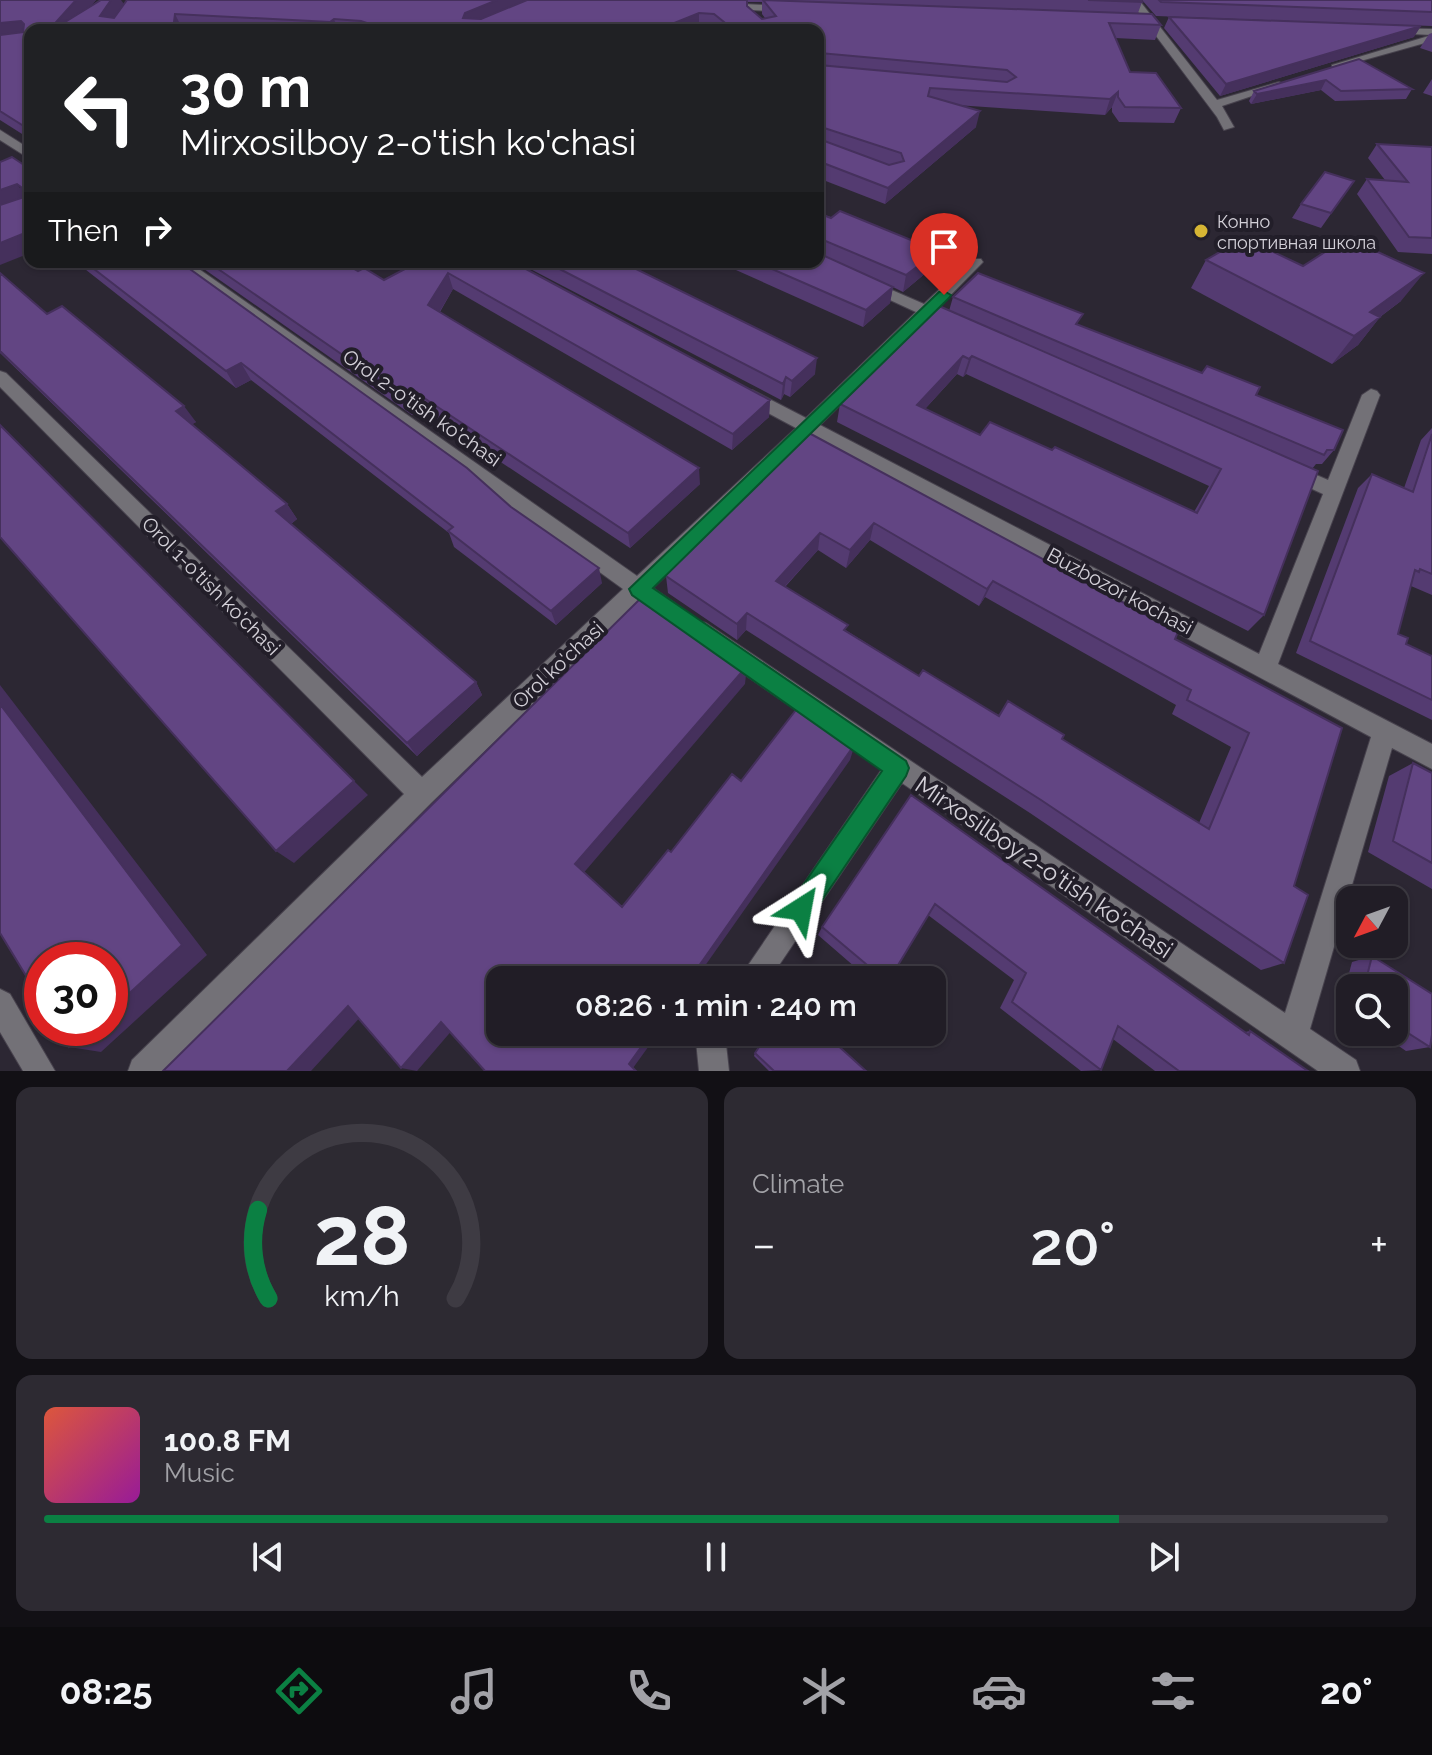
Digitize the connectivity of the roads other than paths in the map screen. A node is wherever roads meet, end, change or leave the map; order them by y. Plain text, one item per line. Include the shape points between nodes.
1 (1134, 0) edge
2 (716, 6) edge
3 (802, 9) edge
4 (1133, 21) edge
5 (1148, 21) junction
6 (1164, 22) dead end
7 (1385, 30) edge
8 (1432, 32) edge
9 (1432, 38) edge
10 (1330, 69) edge
11 (1287, 82) edge
12 (1214, 105) junction
13 (1228, 127) dead end
14 (0, 134) edge
15 (24, 151) edge
16 (976, 262) dead end
17 (824, 266) edge
18 (187, 268) edge
19 (928, 312) junction
20 (957, 324) edge
21 (0, 377) edge
22 (724, 382) edge
23 (1371, 395) dead end
24 (808, 427) junction
25 (1275, 464) edge
26 (1333, 490) junction
27 (639, 589) junction
28 (1265, 667) junction
29 (1385, 732) junction
30 (1432, 757) edge
31 (898, 768) junction
32 (422, 794) junction
33 (762, 966) edge
34 (0, 1004) edge
35 (1293, 1035) junction
36 (712, 1046) edge
37 (40, 1071) edge
38 (143, 1071) edge
39 (714, 1071) edge
40 (1345, 1071) edge

1 - 5 street
2 - 3 street via 755,13
4 - 5 street
5 - 6 street
5 - 12 street
7 - 8 street
9 - 10 street
11 - 12 street
12 - 13 street
14 - 15 street
16 - 19 street, Orol ko'chasi
17 - 19 street
18 - 27 street, Orol 2-o'tish ko'chasi
19 - 20 street
19 - 24 street, Orol ko'chasi
21 - 32 street, Orol 1-o'tish ko'chasi
22 - 24 street, Buzbozor kochasi
23 - 26 street
24 - 27 street, Orol ko'chasi
24 - 28 street, Buzbozor kochasi
25 - 26 street
26 - 28 street
27 - 31 street, Mirxosilboy 2-o'tish ko'chasi
27 - 32 street, Orol ko'chasi
28 - 29 street, Buzbozor kochasi
29 - 30 street, Buzbozor kochasi
29 - 35 street
31 - 33 street
31 - 35 street, Mirxosilboy 2-o'tish ko'chasi
32 - 38 street, Orol ko'chasi
34 - 37 street
35 - 40 street, Mirxosilboy 2-o'tish ko'chasi
36 - 39 street

